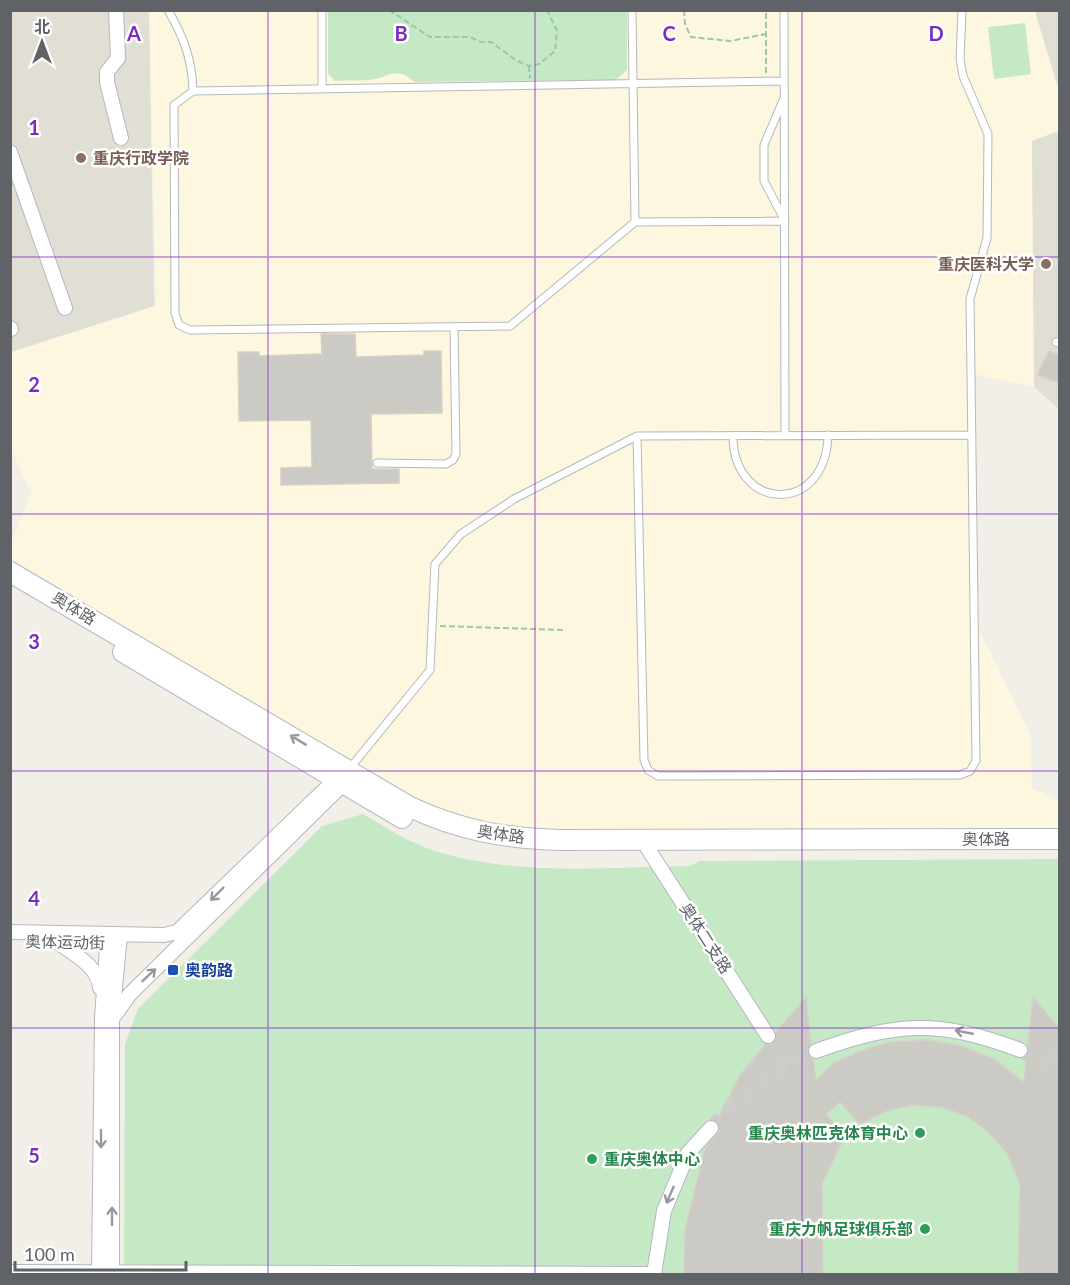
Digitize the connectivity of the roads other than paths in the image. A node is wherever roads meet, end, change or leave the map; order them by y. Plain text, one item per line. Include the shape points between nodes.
1 (116, 10) edge
2 (168, 10) edge
3 (322, 10) edge
4 (632, 10) edge
5 (784, 10) edge
6 (962, 10) edge
7 (784, 81) junction
8 (634, 84) junction
9 (322, 89) junction
10 (193, 91) junction
11 (784, 98) junction
12 (121, 138) dead end
13 (10, 153) edge
14 (785, 221) junction
15 (635, 222) junction
16 (65, 308) dead end
17 (454, 328) junction
18 (785, 435) junction
19 (828, 435) junction
20 (972, 435) junction
21 (637, 436) junction
22 (734, 436) junction
23 (377, 463) dead end
24 (10, 572) edge
25 (10, 585) edge
26 (342, 778) junction
27 (1059, 839) edge
28 (647, 847) junction
29 (1059, 852) edge
30 (10, 932) edge
31 (192, 936) junction
32 (114, 938) junction
33 (10, 940) edge
34 (56, 941) junction
35 (107, 1018) junction
36 (768, 1036) tunnel mouth
37 (1020, 1050) tunnel mouth
38 (816, 1051) tunnel mouth
39 (711, 1128) tunnel mouth
40 (10, 1272) edge
41 (106, 1273) edge
42 (538, 1274) edge
43 (652, 1275) edge

1 - 12 street via 118,58 107,72 107,82
2 - 10 lane via 188,48
3 - 9 lane
4 - 8 lane
5 - 7 lane
6 - 20 lane via 963,76 988,134 987,238 970,299
7 - 8 lane
7 - 11 lane
8 - 9 lane
8 - 15 lane
9 - 10 lane
10 - 17 lane via 174,105 178,325 190,330
11 - 14 lane
11 - 14 lane via 764,145 764,181
13 - 16 street
14 - 15 lane
14 - 18 lane
15 - 17 lane via 510,326
17 - 23 lane via 453,460 446,464
18 - 19 lane
18 - 22 lane
19 - 20 lane
19 - 22 lane via 819,475 795,492 780,494 752,484 742,473 736,460
20 - 21 lane via 976,761 970,771 960,775 658,776 648,770 644,760
21 - 22 lane
21 - 26 lane via 514,499 460,534 435,564 430,670
26 -> 24 main road, 奥体路
25 - 26 main road, 奥体路
26 - 28 main road, 奥体路 via 406,820 473,843 556,852
26 - 31 street
26 -> 32 street via 183,927 164,935
27 - 28 main road, 奥体路
28 - 29 main road, 奥体路
28 - 36 street, 奥体二支路
30 - 32 street, 奥体运动街
31 - 32 street via 164,944
35 -> 31 street
32 - 34 street, 奥体运动街
32 - 35 street
33 - 34 street, 奥体运动街
34 - 35 street via 97,974
35 - 41 street
37 -> 38 street via 982,1035 903,1026 871,1032
39 -> 43 street via 688,1153 663,1211
40 - 41 street
41 - 42 street
42 - 43 street

